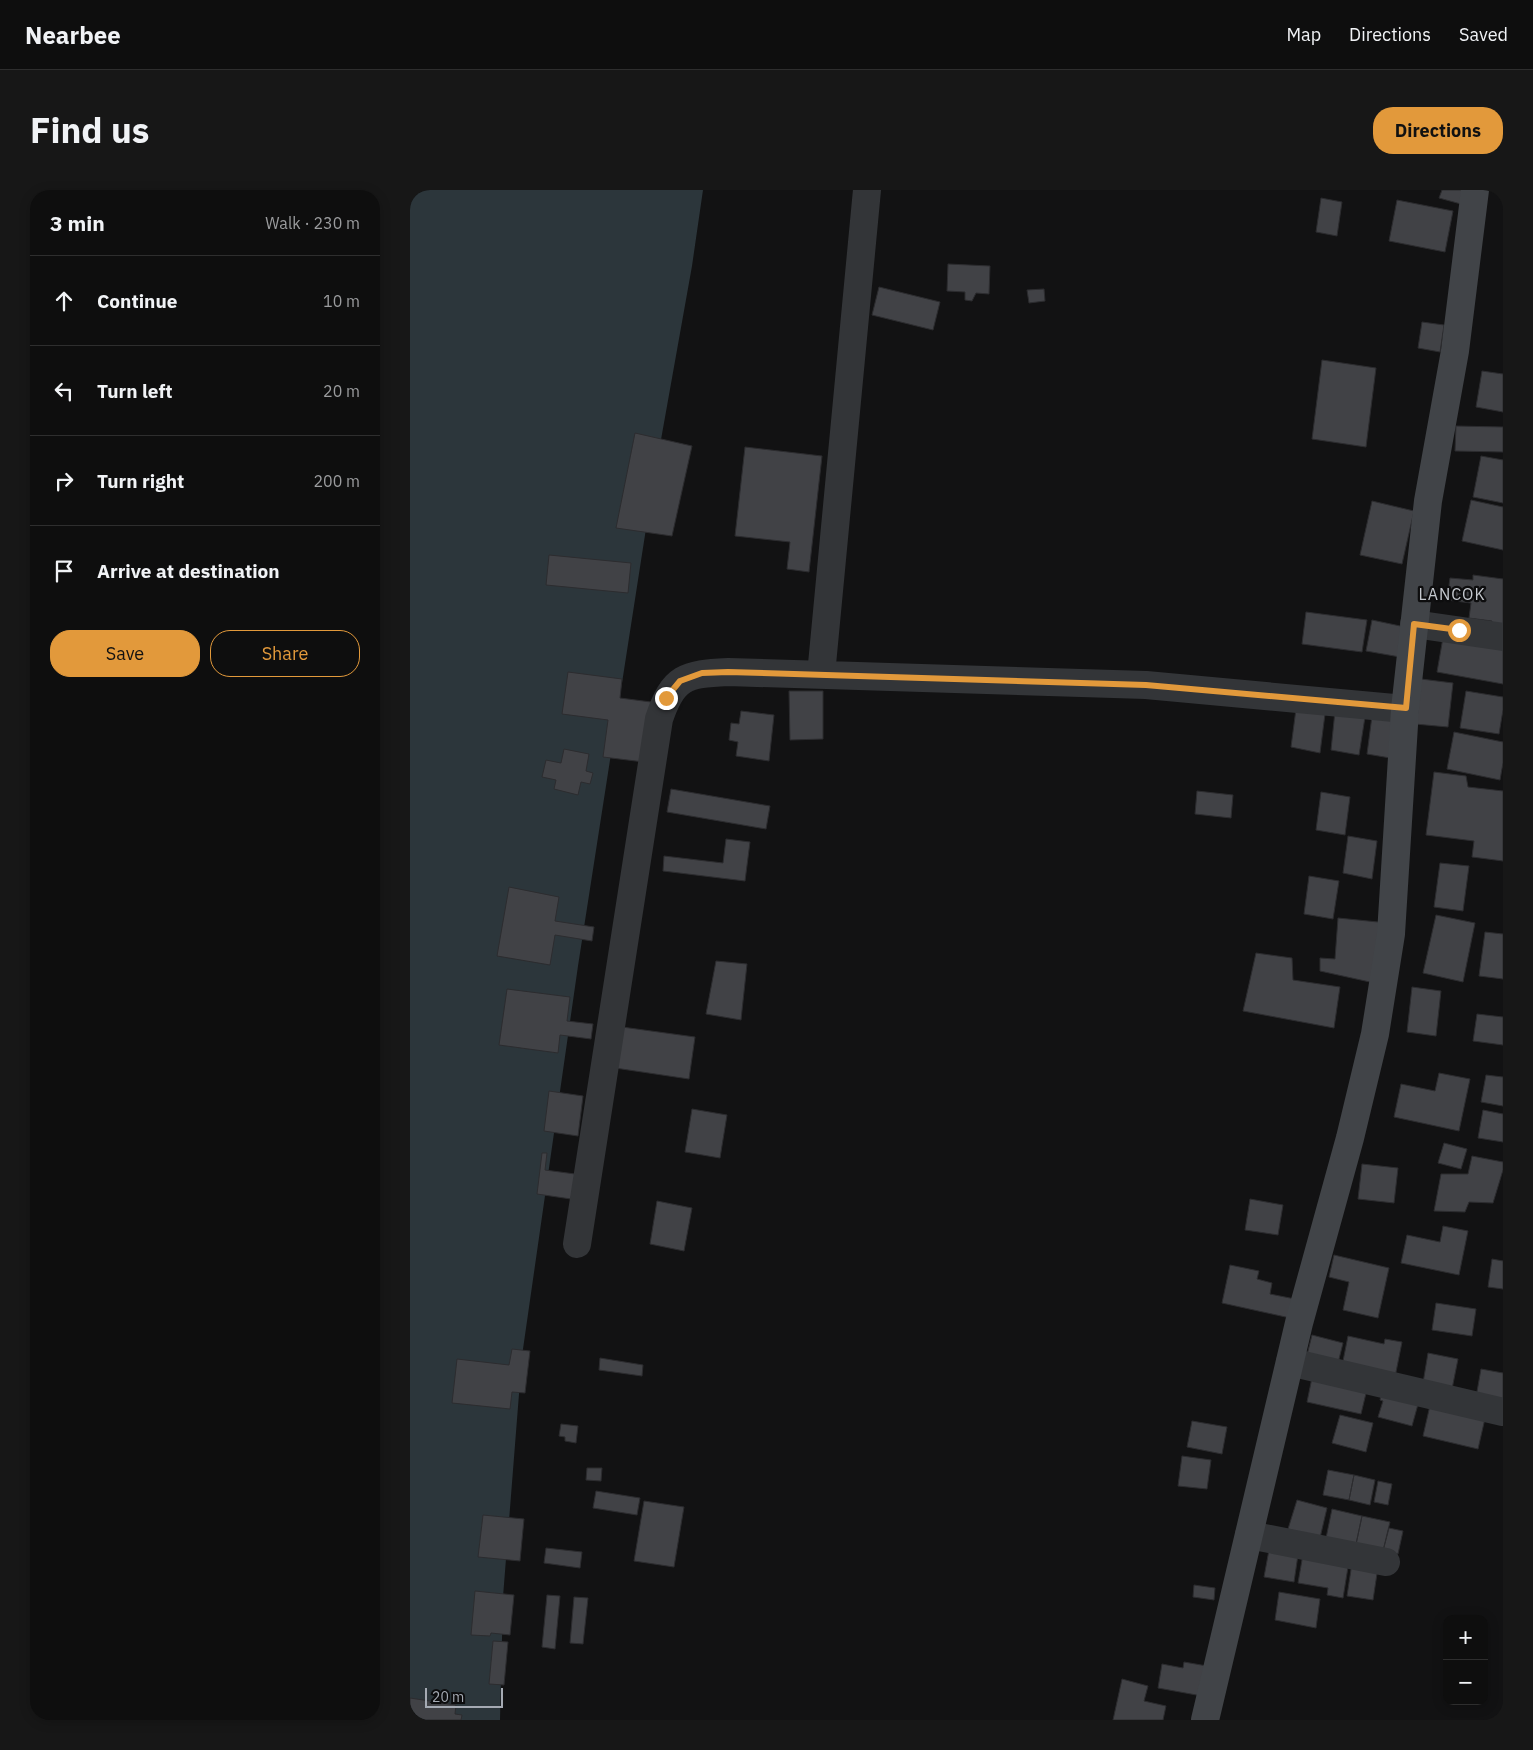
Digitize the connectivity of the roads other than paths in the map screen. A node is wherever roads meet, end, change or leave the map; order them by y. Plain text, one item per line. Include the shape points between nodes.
1 (867, 190) edge
2 (1475, 190) edge
3 (1414, 624) junction
4 (1503, 637) edge
5 (821, 675) junction
6 (1406, 708) junction
7 (577, 1244) dead end
8 (1290, 1362) junction
9 (1503, 1412) edge
10 (1249, 1535) junction
11 (1386, 1562) dead end
12 (1205, 1720) edge

1 - 5 street
2 - 3 street via 1455,351 1428,501
3 - 4 street
3 - 6 street
5 - 6 street via 1146,685
5 - 7 street via 702,673 680,681 666,698 658,719
6 - 8 street via 1391,934 1375,1034
8 - 9 street
8 - 10 street
10 - 11 street
10 - 12 street

